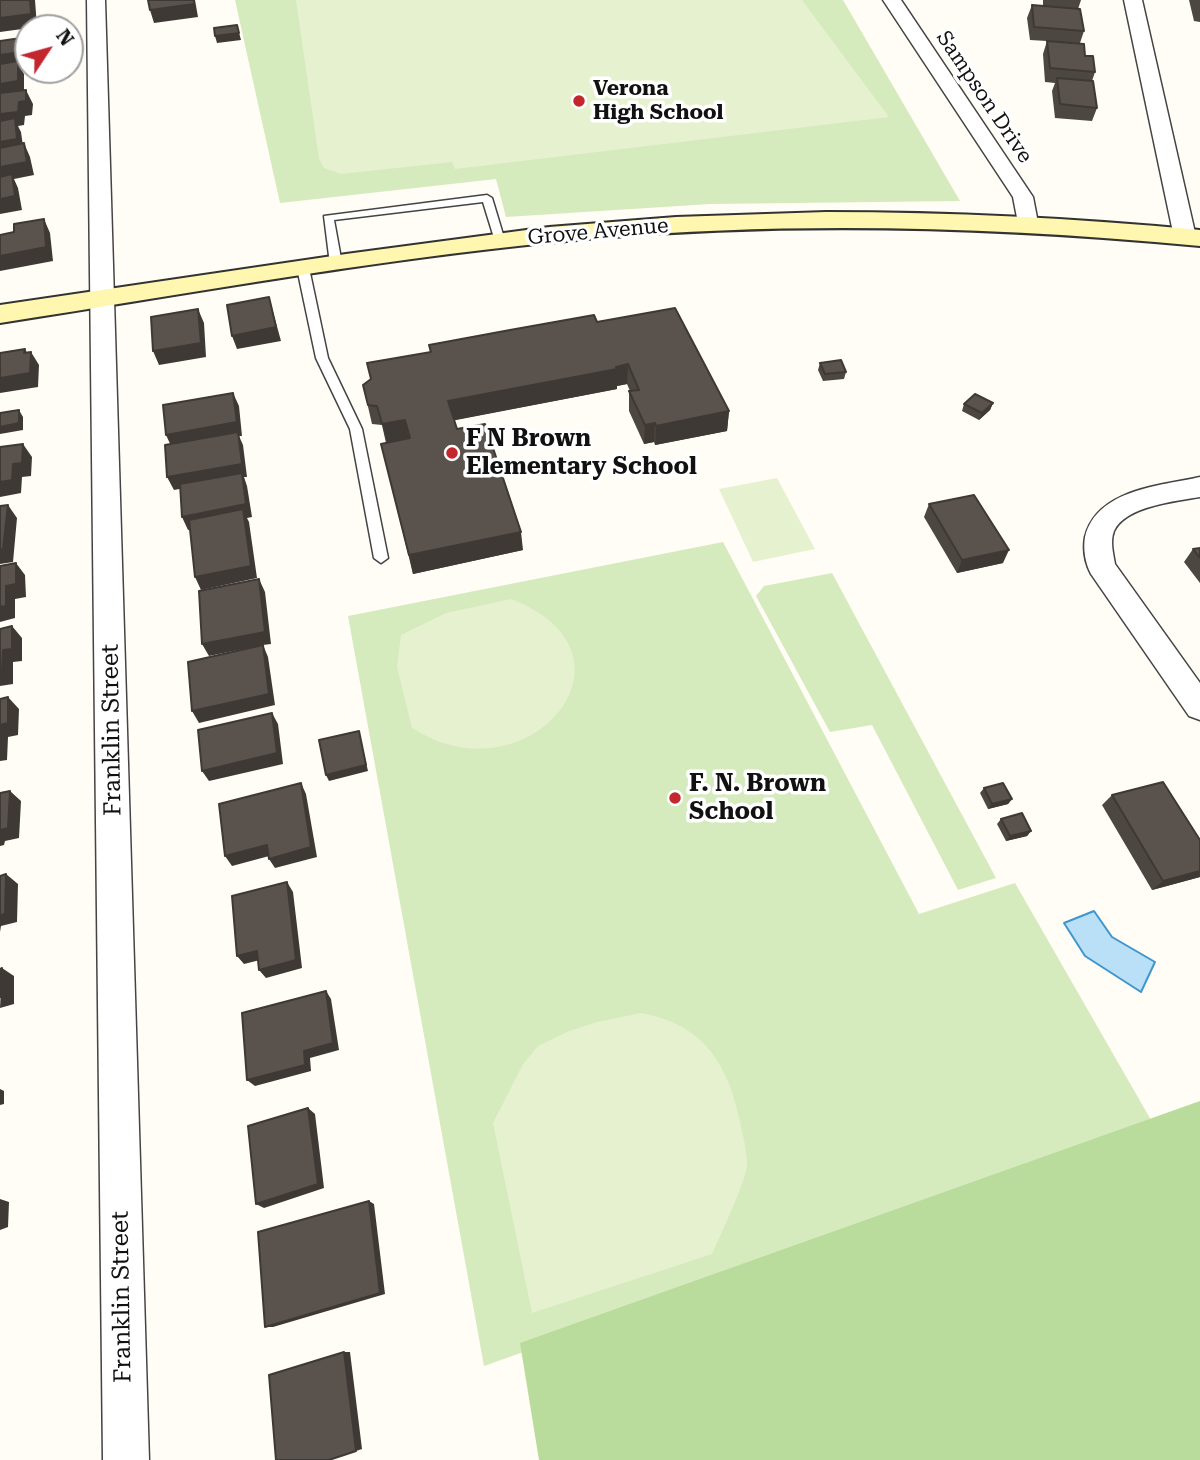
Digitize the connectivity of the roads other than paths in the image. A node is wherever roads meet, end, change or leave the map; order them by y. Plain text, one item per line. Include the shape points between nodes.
1 (96, 0) edge
2 (892, 0) edge
3 (1133, 0) edge
4 (1027, 223) junction
5 (1193, 237) edge
6 (500, 241) junction
7 (335, 264) junction
8 (303, 268) junction
9 (103, 298) junction
10 (0, 314) edge
11 (1200, 487) edge
12 (381, 558) dead end
13 (1200, 707) edge
14 (125, 1460) edge

1 - 9 street, Franklin Street
2 - 4 street, Sampson Drive via 1023,197
3 - 5 street
4 - 5 street, Grove Avenue
4 - 6 street, Grove Avenue via 860,219 705,223
6 - 7 street, Grove Avenue
6 - 7 lane via 487,198 328,218
7 - 8 street, Grove Avenue
8 - 9 street, Grove Avenue
8 - 12 lane via 322,358 356,429
9 - 10 street, Grove Avenue
9 - 14 street, Franklin Street
11 - 13 street via 1112,512 1097,535 1096,550 1101,566

